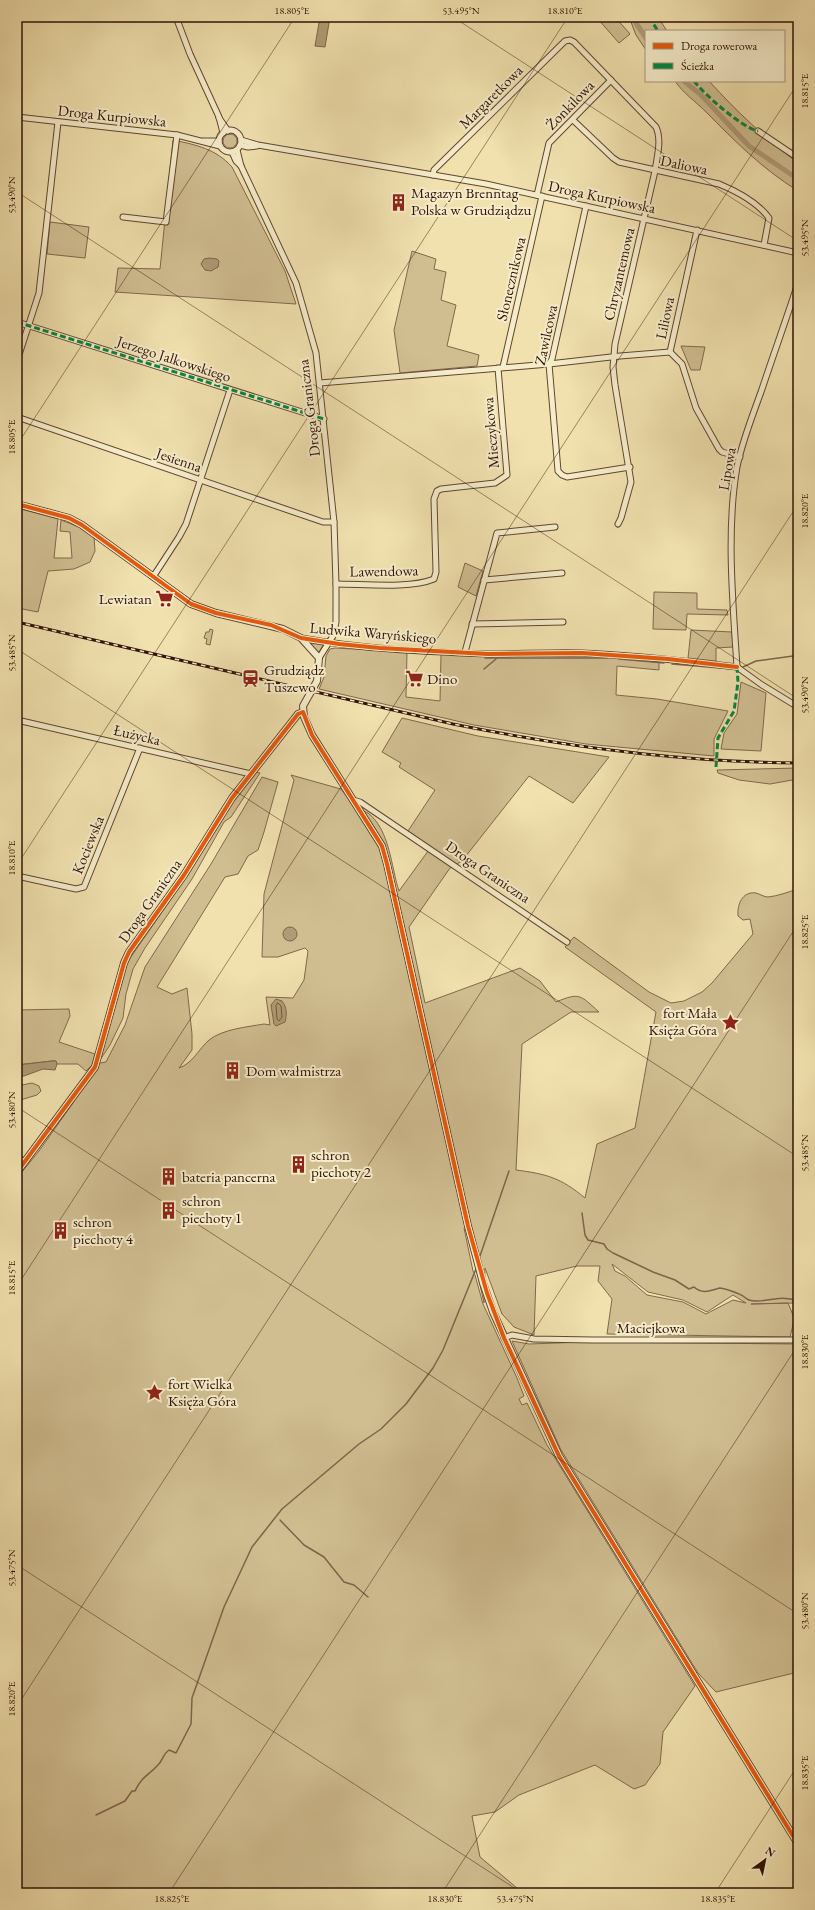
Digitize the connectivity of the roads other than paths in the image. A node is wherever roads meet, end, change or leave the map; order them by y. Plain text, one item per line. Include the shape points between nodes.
1 (176, 17) edge
2 (570, 40) joint
3 (611, 80) junction
4 (17, 117) edge
5 (573, 120) junction
6 (58, 122) junction
7 (758, 131) dead end
8 (226, 132) junction
9 (177, 135) junction
10 (220, 143) junction
11 (237, 147) junction
12 (798, 158) edge
13 (655, 171) junction
14 (433, 175) junction
15 (540, 195) junction
16 (586, 206) junction
17 (123, 217) dead end
18 (643, 218) junction
19 (697, 230) junction
20 (764, 245) junction
21 (798, 253) edge
22 (798, 283) edge
23 (17, 322) edge
24 (28, 325) junction
25 (670, 352) junction
26 (614, 357) junction
27 (17, 361) edge
28 (549, 364) junction
29 (500, 368) junction
30 (320, 383) junction
31 (230, 390) junction
32 (17, 417) edge
33 (324, 419) junction
34 (740, 457) junction
35 (630, 467) junction
36 (201, 481) junction
37 (17, 504) edge
38 (334, 522) junction
39 (618, 524) dead end
40 (555, 528) dead end
41 (435, 534) joint
42 (562, 573) dead end
43 (153, 577) junction
44 (484, 580) junction
45 (336, 584) junction
46 (563, 622) dead end
47 (472, 624) junction
48 (301, 638) junction
49 (330, 643) junction
50 (465, 652) junction
51 (319, 658) junction
52 (737, 667) junction
53 (798, 707) edge
54 (303, 712) junction
55 (17, 720) edge
56 (140, 748) junction
57 (251, 774) junction
58 (353, 800) junction
59 (17, 876) edge
60 (567, 942) dead end
61 (17, 1157) edge
62 (25, 1162) junction
63 (17, 1172) edge
64 (504, 1338) junction
65 (798, 1340) edge
66 (798, 1844) edge

1 - 8 street
2 - 3 street, Chryzantemowa
2 - 14 street, Margaretkowa via 565,41 434,170
3 - 5 street, Żonkilowa
3 - 13 street, Chryzantemowa via 651,120 659,132
4 - 6 street, Droga Kurpiowska
5 - 13 street, Daliowa via 619,162
5 - 15 street, Żonkilowa via 549,143
6 - 9 street, Droga Kurpiowska
6 - 24 street via 40,283
7 - 12 street
8 - 10 street
8 - 11 street via 238,134
9 - 10 street, Droga Kurpiowska
9 - 17 street via 166,222
10 - 11 street via 225,151
11 - 14 street, Droga Kurpiowska via 258,146
11 - 30 street, Droga Graniczna via 236,161 241,166 296,282 316,354
13 - 18 street, Chryzantemowa
13 - 20 street, Daliowa via 729,188 764,211 769,218
14 - 15 street, Droga Kurpiowska
15 - 16 street, Droga Kurpiowska
15 - 29 street, Słonecznikowa
16 - 18 street, Droga Kurpiowska
16 - 28 street, Zawilcowa
18 - 19 street, Droga Kurpiowska
18 - 26 street, Chryzantemowa
19 - 20 street, Droga Kurpiowska
19 - 25 street, Liliowa
20 - 21 street, Droga Kurpiowska
22 - 34 street, Lipowa
23 - 24 street, Jerzego Jalkowskiego
24 - 27 street
24 - 31 street, Jerzego Jalkowskiego
25 - 26 street
25 - 34 street, Liliowa via 682,364 696,408 719,449
26 - 28 street
26 - 35 street, Chryzantemowa via 615,385
28 - 29 street
28 - 35 street, Zawilcowa via 558,471 567,477
29 - 30 street
29 - 41 street, Mieczykowa via 507,475 495,483 437,491 434,499
30 - 33 street, Droga Graniczna
31 - 33 street, Jerzego Jalkowskiego
31 - 36 street
32 - 36 street, Jesienna
33 - 38 street, Droga Graniczna
34 - 52 street, Lipowa via 733,515 733,606
35 - 39 street, Chryzantemowa via 631,482
36 - 38 street, Jesienna via 323,522
36 - 43 street via 183,531
37 - 43 street, Ludwika Waryńskiego via 69,518
38 - 45 street, Droga Graniczna
40 - 44 street via 497,532
41 - 45 street, Lawendowa via 434,579 407,584
42 - 44 street
43 - 48 street, Ludwika Waryńskiego via 201,609 271,625
44 - 47 street
45 - 49 street, Droga Graniczna via 336,622
46 - 47 street
47 - 50 street
48 - 49 street, Ludwika Waryńskiego
48 - 51 street
49 - 50 street, Ludwika Waryńskiego
49 - 51 street, Droga Graniczna
50 - 52 street, Ludwika Waryńskiego via 582,653
51 - 54 street, Droga Graniczna via 317,681 304,703
52 - 53 street
54 - 57 street, Droga Graniczna via 298,714
54 - 58 street via 312,734
55 - 56 street, Łużycka
56 - 57 street, Łużycka
56 - 59 street, Kociewska via 84,887 76,889
57 - 62 street, Droga Graniczna via 232,798 184,875 129,952 94,1067
58 - 60 street, Droga Graniczna via 360,802
58 - 64 street via 382,846 468,1226 487,1294
61 - 62 street
62 - 63 street, Droga Graniczna
64 - 65 street, Maciejkowa via 512,1335 534,1339
64 - 66 street via 559,1456

